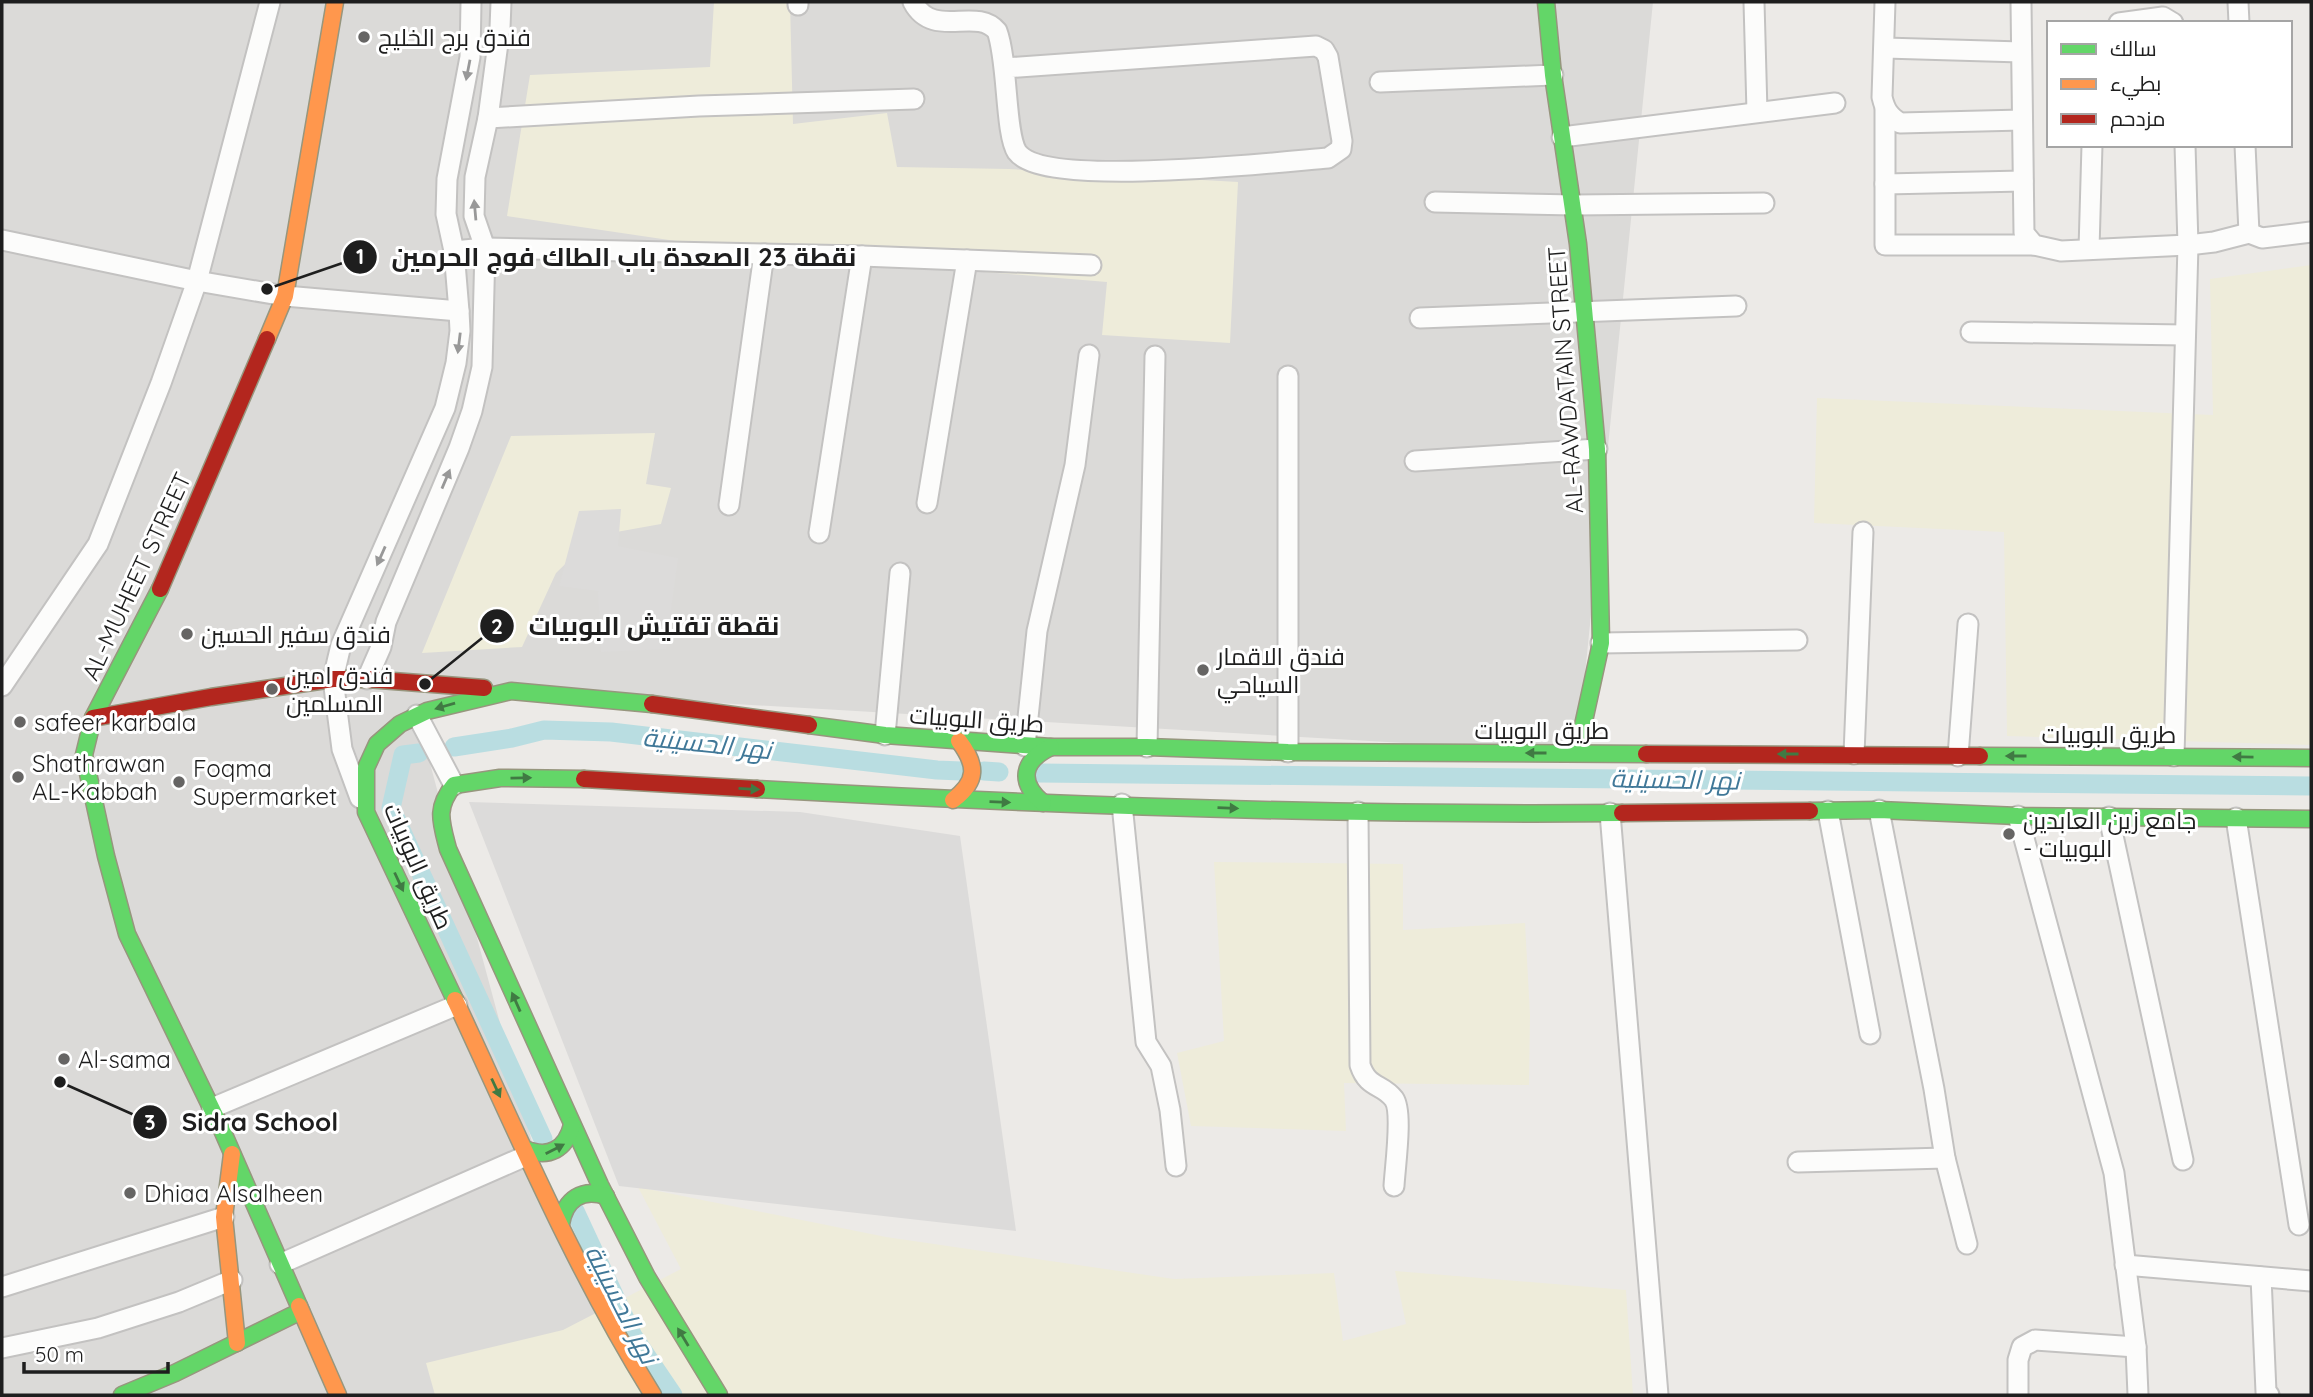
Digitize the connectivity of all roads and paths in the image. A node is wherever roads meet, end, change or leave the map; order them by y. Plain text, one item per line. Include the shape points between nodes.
1 (270, 2) edge
2 (335, 2) edge
3 (471, 2) edge
4 (501, 2) edge
5 (913, 2) edge
6 (1546, 2) edge
7 (1754, 2) edge
8 (1885, 2) edge
9 (2021, 2) edge
10 (2238, 2) edge
11 (2134, 21) edge
12 (2170, 21) edge
13 (2239, 21) edge
14 (1885, 48) junction
15 (2021, 52) junction
16 (1005, 68) junction
17 (1553, 75) junction
18 (1380, 82) dead end
19 (914, 99) dead end
20 (1835, 103) dead end
21 (1885, 109) junction
22 (1757, 112) junction
23 (488, 118) junction
24 (2022, 120) junction
25 (1562, 136) junction
26 (2092, 147) edge
27 (2185, 147) edge
28 (2245, 147) edge
29 (2023, 181) junction
30 (1885, 184) junction
31 (1435, 202) dead end
32 (1764, 203) dead end
33 (1574, 205) junction
34 (2311, 232) edge
35 (2249, 233) junction
36 (2, 240) edge
37 (2034, 245) junction
38 (2189, 245) junction
39 (485, 248) junction
40 (2090, 249) junction
41 (454, 251) junction
42 (764, 254) junction
43 (862, 256) junction
44 (967, 260) junction
45 (1091, 265) dead end
46 (197, 281) junction
47 (285, 296) junction
48 (1736, 306) dead end
49 (459, 311) junction
50 (1586, 312) junction
51 (1420, 318) dead end
52 (1971, 332) dead end
53 (2185, 335) junction
54 (1089, 355) dead end
55 (1156, 356) dead end
56 (1288, 376) dead end
57 (1597, 449) junction
58 (1415, 461) dead end
59 (927, 502) dead end
60 (729, 505) dead end
61 (1863, 532) dead end
62 (819, 533) dead end
63 (901, 573) dead end
64 (1968, 624) dead end
65 (1797, 640) dead end
66 (1601, 643) junction
67 (333, 679) junction
68 (367, 679) junction
69 (2, 686) edge
70 (511, 691) junction
71 (417, 715) junction
72 (93, 718) junction
73 (885, 735) junction
74 (960, 741) junction
75 (1026, 746) junction
76 (1051, 747) junction
77 (1147, 747) junction
78 (1288, 752) junction
79 (1577, 753) junction
80 (1854, 754) junction
81 (1958, 756) junction
82 (2174, 756) junction
83 (2311, 758) edge
84 (454, 785) junction
85 (953, 800) junction
86 (1043, 803) junction
87 (1122, 804) junction
88 (1879, 810) junction
89 (1828, 811) junction
90 (366, 812) junction
91 (1358, 812) junction
92 (1610, 813) junction
93 (2018, 816) junction
94 (2109, 817) junction
95 (2236, 818) junction
96 (2311, 819) edge
97 (457, 1005) junction
98 (1870, 1034) dead end
99 (212, 1108) junction
100 (572, 1125) junction
101 (526, 1152) junction
102 (232, 1153) junction
103 (1945, 1158) junction
104 (2183, 1160) dead end
105 (1798, 1162) dead end
106 (1177, 1166) dead end
107 (1394, 1186) dead end
108 (606, 1196) junction
109 (224, 1217) junction
110 (561, 1224) junction
111 (2299, 1225) dead end
112 (1967, 1244) dead end
113 (280, 1264) junction
114 (2125, 1265) junction
115 (2261, 1277) junction
116 (232, 1280) junction
117 (2311, 1281) edge
118 (2, 1287) edge
119 (301, 1311) junction
120 (237, 1343) junction
121 (2136, 1347) junction
122 (2, 1349) edge
123 (122, 1395) edge
124 (338, 1395) edge
125 (653, 1395) edge
126 (719, 1395) edge
127 (1658, 1395) edge
128 (2018, 1395) edge
129 (2138, 1395) edge
130 (2269, 1395) edge

1 - 46 street
2 - 47 main road, AL-MUHEET STREET
3 -> 41 street via 470,57 447,179 446,214
4 - 23 street
5 - 16 street via 930,19 990,24 999,36
6 - 17 main road, AL-RAWDATAIN STREET
7 - 22 street
8 - 14 street
9 - 15 street
10 - 13 street
11 - 12 street via 2163,17
14 - 15 street
14 - 21 street
15 - 24 street
16 - 16 street via 1012,142 1024,159 1037,164 1173,171 1328,158 1341,149 1328,57 1316,46
17 - 18 street
17 - 25 main road, AL-RAWDATAIN STREET
19 - 23 street
20 - 22 street
21 - 24 street via 1900,123
21 - 30 street
22 - 25 street
39 -> 23 street via 474,216 475,177
24 - 29 street
25 - 33 main road, AL-RAWDATAIN STREET
26 - 40 street
27 - 38 street
28 - 35 street
29 - 30 street
29 - 37 street via 2024,233
30 - 37 street via 1885,245
31 - 33 street
32 - 33 street
33 - 50 main road, AL-RAWDATAIN STREET
34 - 35 street via 2262,238
35 - 38 street
36 - 46 street
37 - 40 street via 2061,251
38 - 40 street
38 - 53 street
39 - 41 street
39 - 42 street
68 -> 39 street via 472,411 482,367
41 - 49 street
42 - 43 street
42 - 60 street
43 - 44 street
43 - 62 street
44 - 45 street
44 - 59 street
46 - 47 street
46 - 69 street via 98,544
47 - 49 street
47 - 72 main road, AL-MUHEET STREET via 162,585
48 - 50 street
49 -> 67 street via 456,363 445,408 341,645
50 - 51 street
50 - 57 main road, AL-RAWDATAIN STREET
52 - 53 street
53 - 82 street
54 - 75 street via 1075,465 1037,632
55 - 77 street
56 - 78 street
57 - 58 street
57 - 66 main road, AL-RAWDATAIN STREET
61 - 80 street
63 - 73 street
64 - 81 street
65 - 66 street
66 - 79 main road, AL-RAWDATAIN STREET
67 - 68 main road
67 - 72 main road
67 - 90 street via 341,749
68 - 70 main road
70 -> 71 main road, طريق البوبيات
70 - 73 main road, طريق البوبيات via 635,702
71 - 84 street
71 - 90 main road, طريق البوبيات via 388,733 370,755
72 - 99 main road, AL-MUHEET STREET via 84,755 127,934
73 - 74 main road, طريق البوبيات
74 - 75 main road, طريق البوبيات
74 - 85 main road via 972,761 973,773 963,794
75 - 76 main road, طريق البوبيات
76 - 77 main road, طريق البوبيات
76 - 86 main road via 1032,758 1027,767 1028,788
77 - 78 main road, طريق البوبيات
79 -> 78 main road, طريق البوبيات
80 -> 79 main road, طريق البوبيات
80 - 81 main road, طريق البوبيات
82 -> 81 main road, طريق البوبيات
83 -> 82 main road, طريق البوبيات
84 -> 85 main road via 482,779 550,777
100 -> 84 main road, طريق البوبيات via 448,849 440,810
85 -> 86 main road
86 - 87 main road
87 -> 91 main road
87 - 106 street via 1146,1042 1161,1066
88 - 89 main road
88 - 93 main road
88 - 103 street
89 - 92 main road
89 - 98 street
90 -> 97 main road, طريق البوبيات
91 - 92 main road
91 - 107 street via 1360,1065 1367,1081 1395,1100 1399,1115
92 - 127 street
93 - 94 main road
93 - 114 street via 2115,1173
94 - 95 main road
94 - 104 street
95 - 96 main road
95 - 111 street
97 - 99 street
97 -> 101 main road, طريق البوبيات
99 - 102 main road, AL-MUHEET STREET
101 -> 100 main road via 556,1152 566,1143
100 - 108 main road, طريق البوبيات
101 - 110 main road, طريق البوبيات
101 - 113 street
102 - 109 main road
102 - 113 main road, AL-MUHEET STREET
103 - 105 street
103 - 112 street
108 - 110 main road via 594,1192 575,1196 566,1205
126 -> 108 main road, طريق البوبيات
109 - 116 main road
109 - 118 street
110 - 125 main road, طريق البوبيات via 620,1342
113 - 119 main road, AL-MUHEET STREET
114 - 115 street
114 - 121 street
115 - 117 street
115 - 130 street
116 - 120 main road
116 - 122 street via 98,1328
119 - 120 main road
119 - 124 main road, AL-MUHEET STREET
120 - 123 main road
121 - 128 street via 2035,1340 2022,1347
121 - 129 street

